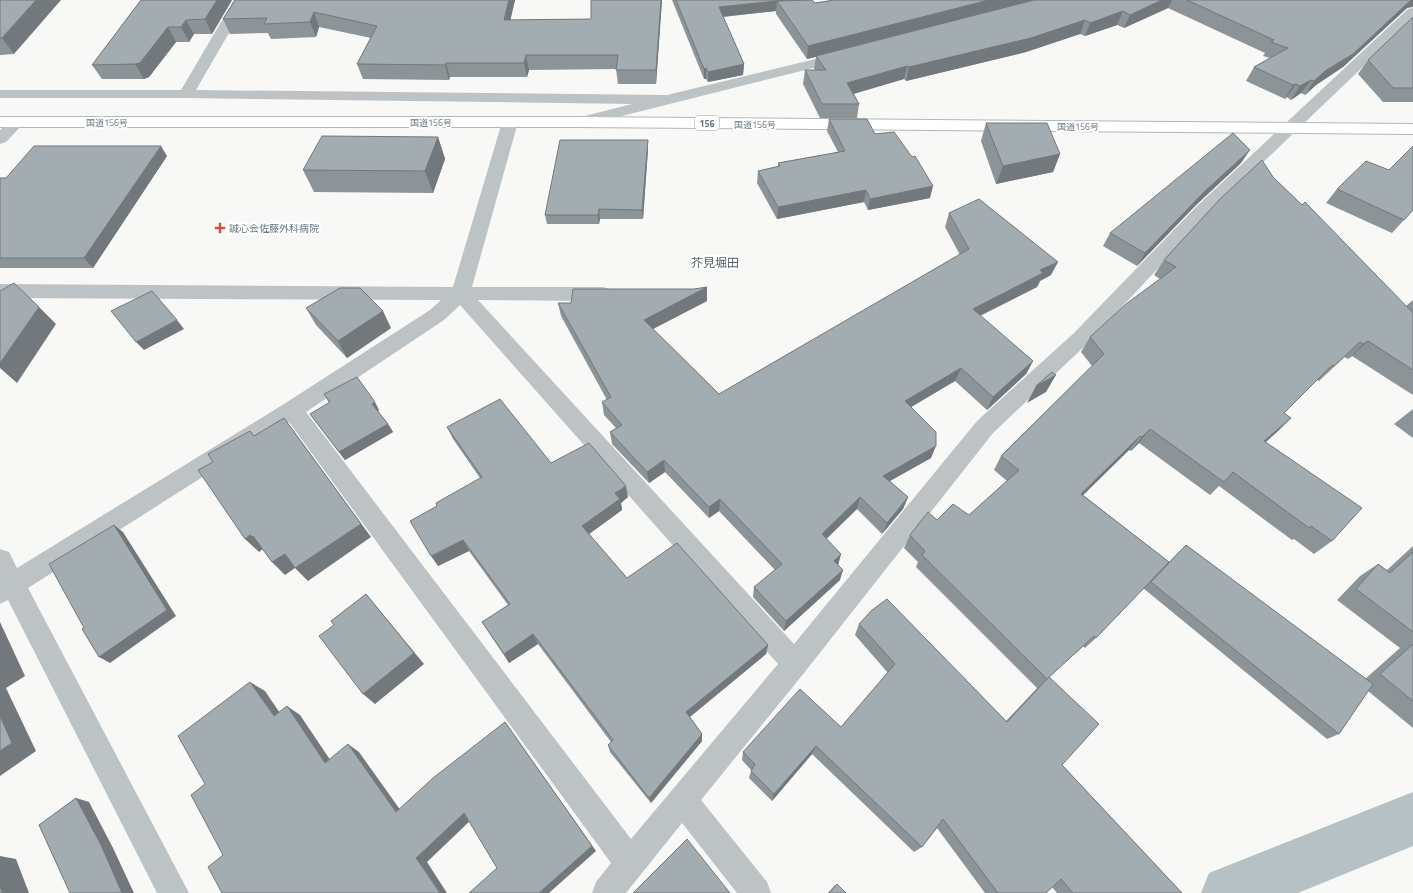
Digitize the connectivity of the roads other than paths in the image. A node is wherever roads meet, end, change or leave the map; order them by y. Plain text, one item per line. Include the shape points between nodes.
1 (241, 0) edge
2 (1413, 12) edge
3 (855, 54) edge
4 (0, 94) edge
5 (186, 94) junction
6 (669, 100) junction
7 (0, 122) edge
8 (17, 122) junction
9 (510, 122) junction
10 (578, 122) junction
11 (1290, 128) junction
12 (1413, 128) edge
13 (0, 139) edge
14 (0, 291) edge
15 (461, 293) junction
16 (624, 294) edge
17 (292, 410) junction
18 (0, 560) edge
19 (7, 588) edge
20 (795, 664) junction
21 (683, 801) junction
22 (630, 863) junction
23 (174, 893) edge
24 (607, 893) edge
25 (756, 893) edge

1 - 5 street
2 - 11 street
3 - 6 street
4 - 5 street
5 - 6 street
6 - 10 street
7 - 8 highway, 国道156号 / 156
8 - 9 highway, 国道156号 / 156
8 - 13 street
9 - 10 highway, 国道156号 / 156
9 - 15 street
10 - 11 highway, 国道156号 / 156
11 - 12 highway, 国道156号 / 156
11 - 20 street via 1258,171 1203,210 1081,338 985,427
14 - 15 street
15 - 16 street
15 - 17 street via 437,315
15 - 20 street
17 - 19 street
17 - 22 street
18 - 19 street
19 - 23 street
20 - 21 street
21 - 22 street
21 - 25 street
22 - 24 street

